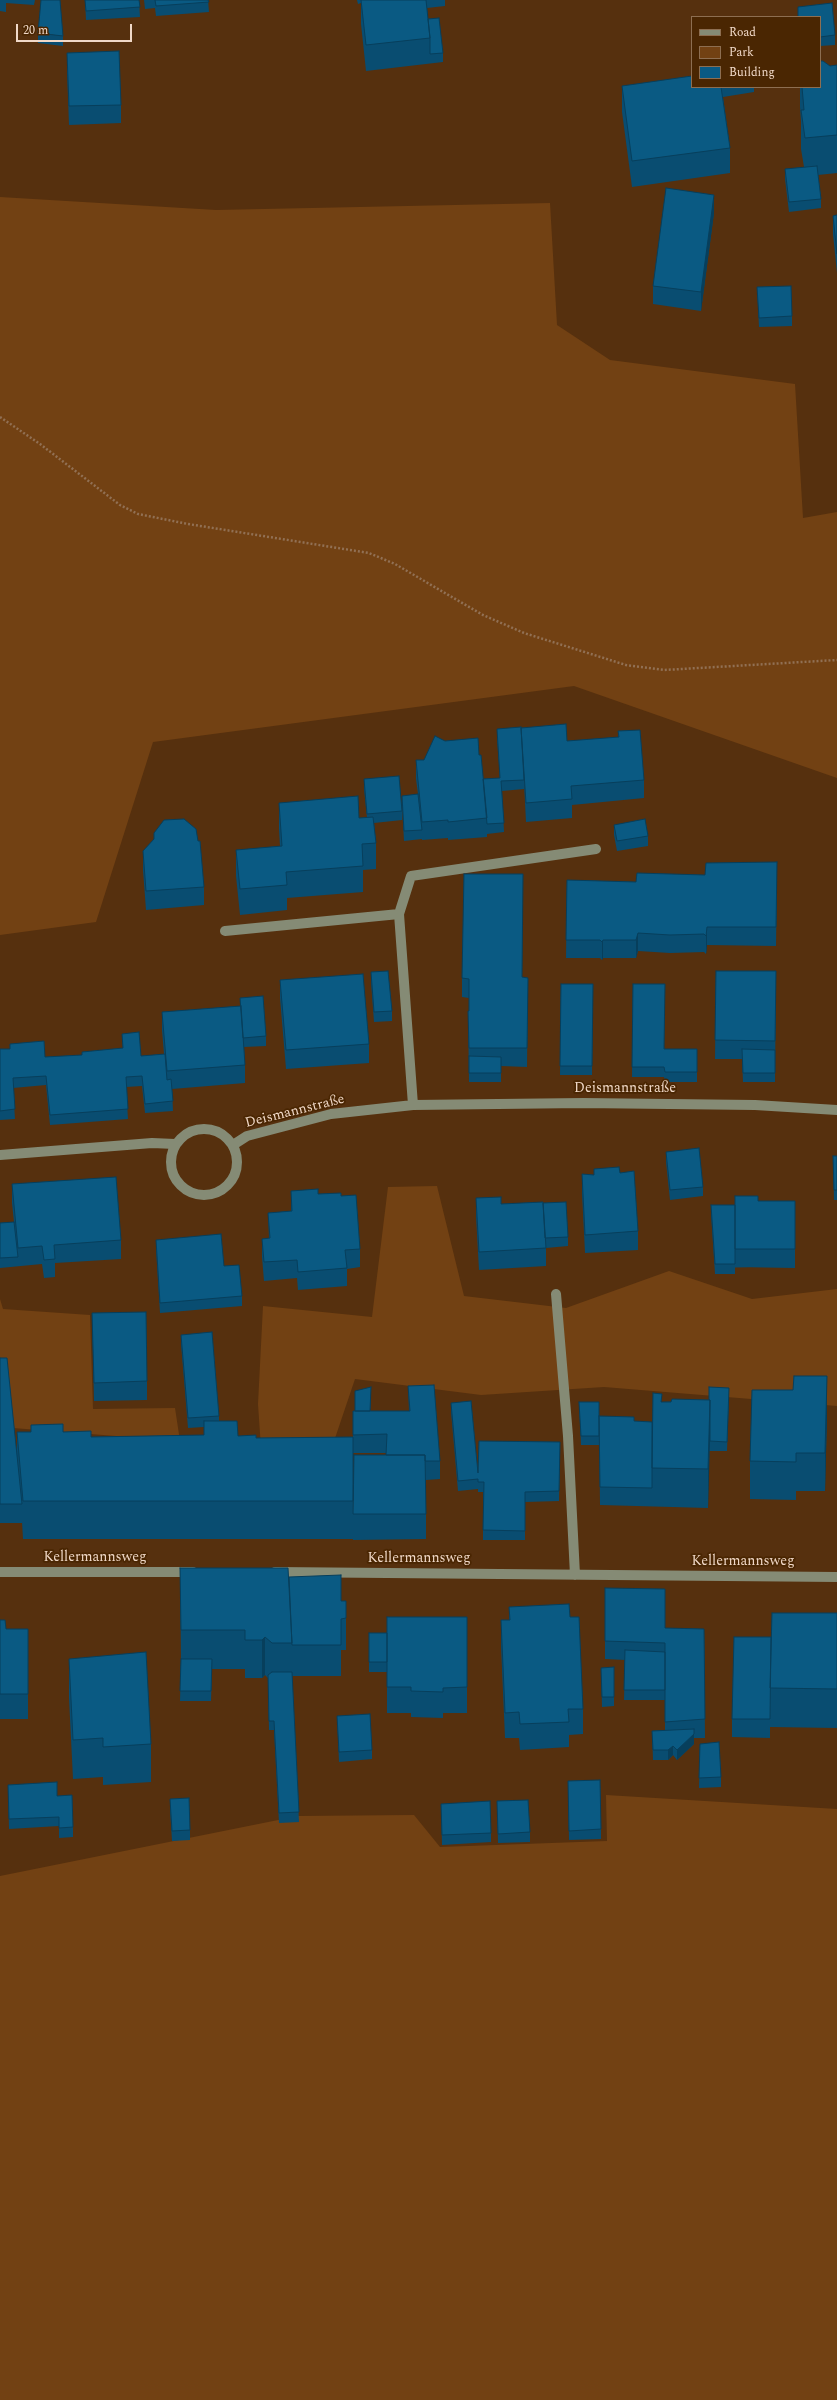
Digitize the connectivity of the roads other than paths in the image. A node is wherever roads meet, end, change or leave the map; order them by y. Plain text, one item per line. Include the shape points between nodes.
1 (596, 849) dead end
2 (398, 914) junction
3 (225, 931) dead end
4 (413, 1105) junction
5 (837, 1110) edge
6 (175, 1144) junction
7 (233, 1145) junction
8 (0, 1155) edge
9 (556, 1294) dead end
10 (0, 1572) edge
11 (206, 1572) edge
12 (266, 1572) edge
13 (575, 1575) junction
14 (837, 1577) edge

1 - 2 street via 411,876
2 - 3 street
2 - 4 street
4 - 5 street, Deismannstraße via 716,1104
4 - 7 street, Deismannstraße via 331,1114 247,1136
6 - 7 street, Deismannstraße via 188,1132 204,1128 221,1132
6 - 7 street, Deismannstraße via 170,1161 174,1178 186,1190 203,1196 220,1191 232,1179 237,1162
6 - 8 street via 152,1143
9 - 13 street via 568,1436
10 - 11 street, Kellermannsweg
12 - 13 street, Kellermannsweg
13 - 14 street, Kellermannsweg

